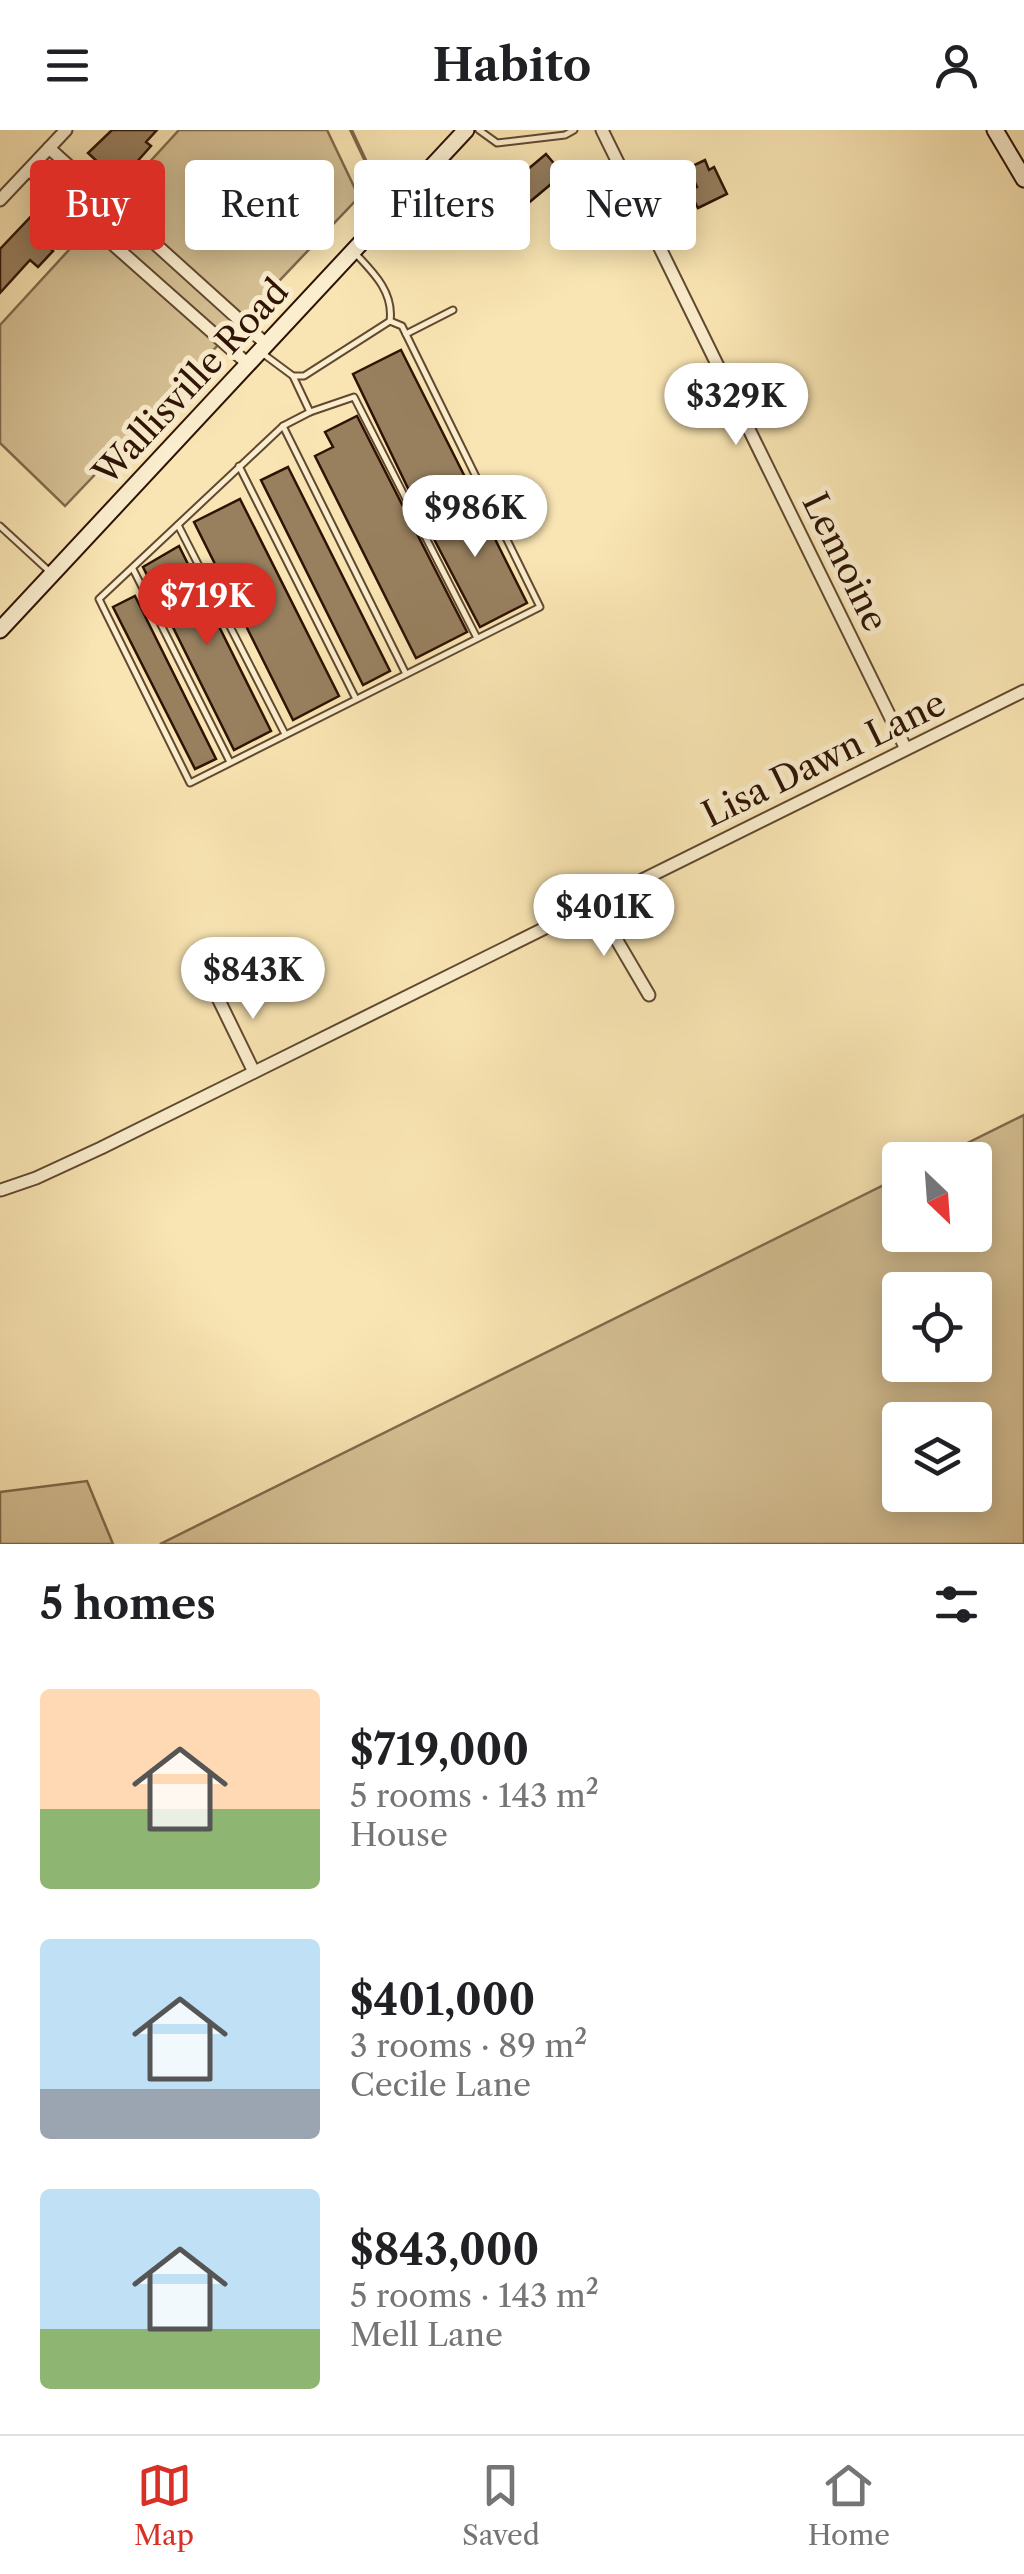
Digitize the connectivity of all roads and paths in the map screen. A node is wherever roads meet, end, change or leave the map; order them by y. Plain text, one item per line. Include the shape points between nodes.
1 (66, 130) edge
2 (466, 130) edge
3 (479, 130) edge
4 (574, 130) edge
5 (602, 130) edge
6 (995, 130) edge
7 (49, 148) junction
8 (29, 170) junction
9 (1024, 179) edge
10 (0, 200) edge
11 (354, 251) junction
12 (453, 310) dead end
13 (390, 321) junction
14 (406, 334) junction
15 (258, 353) junction
16 (292, 376) junction
17 (310, 412) junction
18 (283, 426) junction
19 (240, 466) junction
20 (479, 483) junction
21 (414, 515) junction
22 (178, 524) junction
23 (0, 526) edge
24 (132, 568) junction
25 (52, 574) junction
26 (0, 630) edge
27 (477, 638) junction
28 (406, 674) junction
29 (1024, 691) edge
30 (356, 699) junction
31 (286, 734) junction
32 (906, 749) junction
33 (230, 762) junction
34 (595, 902) junction
35 (214, 990) dead end
36 (649, 995) dead end
37 (254, 1072) junction
38 (0, 1190) edge

1 - 7 street
2 - 11 main road, Wallisville Road
3 - 4 lane via 497,143
5 - 32 street, Lemoine
6 - 9 main road
7 - 8 street
7 - 15 street
8 - 10 street
8 - 15 street
11 - 13 lane via 377,276 392,306
11 - 15 main road, Wallisville Road
12 - 14 lane
13 - 14 lane
13 - 16 lane via 304,376
14 - 20 lane
15 - 16 lane
15 - 25 main road, Wallisville Road
16 - 17 lane
17 - 18 lane
17 - 21 lane via 354,397
18 - 19 lane
18 - 28 lane
19 - 22 lane
19 - 30 lane
20 - 21 lane
20 - 27 lane via 540,606
21 - 27 lane
22 - 24 lane
22 - 31 lane
23 - 25 lane
24 - 33 lane
24 - 33 lane via 100,599 190,782
25 - 26 main road, Wallisville Road
27 - 28 lane
28 - 30 lane
29 - 32 street, Lisa Dawn Lane
30 - 31 lane
31 - 33 lane
32 - 34 street, Lisa Dawn Lane
34 - 36 street
34 - 37 street, Lisa Dawn Lane
35 - 37 street
37 - 38 street, Lisa Dawn Lane

